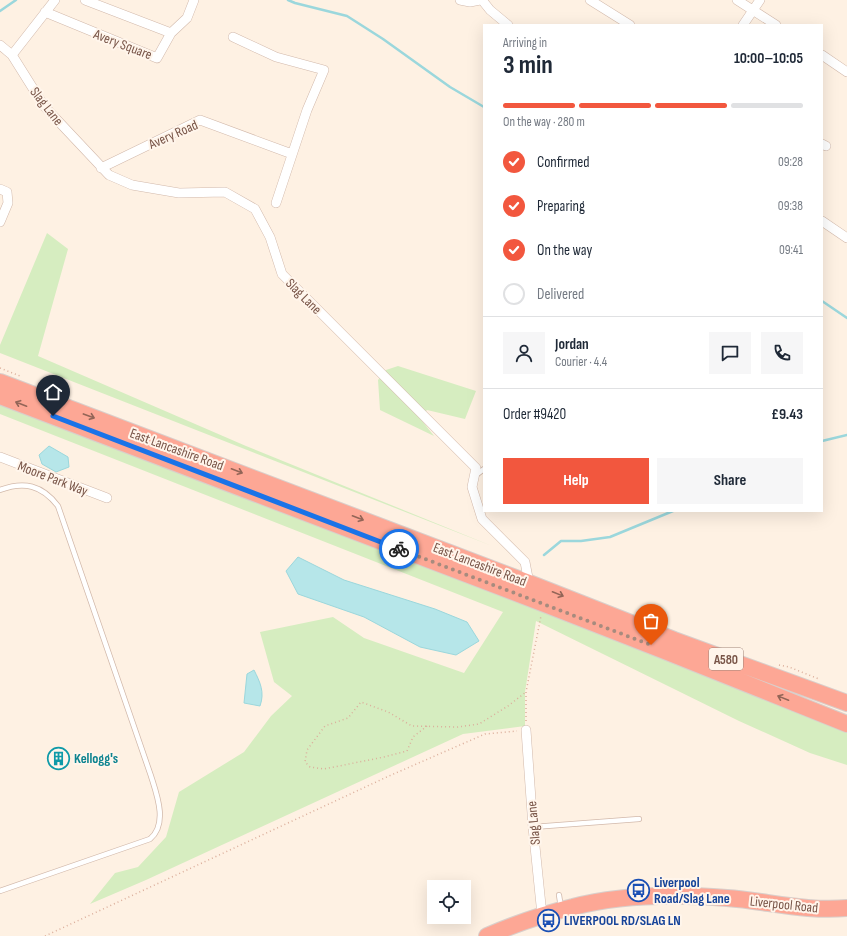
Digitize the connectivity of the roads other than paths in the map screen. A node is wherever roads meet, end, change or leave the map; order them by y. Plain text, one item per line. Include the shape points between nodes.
1 (55, 0) edge
2 (85, 0) edge
3 (194, 0) edge
4 (460, 0) edge
5 (481, 0) edge
6 (590, 0) edge
7 (738, 0) edge
8 (760, 0) edge
9 (753, 10) junction
10 (45, 12) junction
11 (507, 24) edge
12 (628, 24) edge
13 (744, 24) edge
14 (774, 24) edge
15 (171, 33) junction
16 (233, 37) dead end
17 (0, 45) edge
18 (12, 55) junction
19 (823, 56) edge
20 (847, 72) edge
21 (292, 154) junction
22 (101, 168) junction
23 (0, 189) edge
24 (276, 203) dead end
25 (0, 222) edge
26 (823, 223) edge
27 (847, 238) edge
28 (0, 382) edge
29 (0, 396) edge
30 (0, 457) edge
31 (481, 472) edge
32 (0, 490) edge
33 (107, 498) dead end
34 (537, 593) junction
35 (847, 703) edge
36 (847, 724) edge
37 (526, 730) road end
38 (639, 819) dead end
39 (533, 827) junction
40 (0, 891) edge
41 (847, 908) edge
42 (542, 915) junction
43 (487, 936) edge

1 - 10 street
2 - 15 street, Avery Square
3 - 15 street via 187,18
4 - 5 street
5 - 11 street
6 - 12 street
7 - 9 street
8 - 9 street
9 - 13 street
9 - 14 street
10 - 15 street, Avery Square via 157,58
10 - 18 street
16 - 21 street via 276,57 324,70
17 - 18 street, Slag Lane
18 - 22 street, Slag Lane via 44,106
19 - 20 street
21 - 22 street, Avery Road via 200,120
21 - 24 street
22 - 31 street, Slag Lane via 108,175 132,185 179,193 225,192 255,209 270,237 282,274
23 - 25 street via 7,192 8,203
26 - 27 street
28 -> 34 highway, East Lancashire Road / A580
34 -> 29 highway, East Lancashire Road / A580
30 - 33 street, Moore Park Way
31 - 34 street, Slag Lane via 472,487 482,519 525,562
32 - 40 lane via 12,485 26,485 47,494 58,506 151,776 160,816 158,830 150,839
34 -> 35 highway, East Lancashire Road / A580
36 -> 34 highway, East Lancashire Road / A580 via 665,650
37 - 39 street, Slag Lane
38 - 39 lane
39 - 42 street, Slag Lane
41 - 42 highway, Liverpool Road via 821,908 726,898 660,896 597,902 560,902
42 - 43 highway, Liverpool Road

